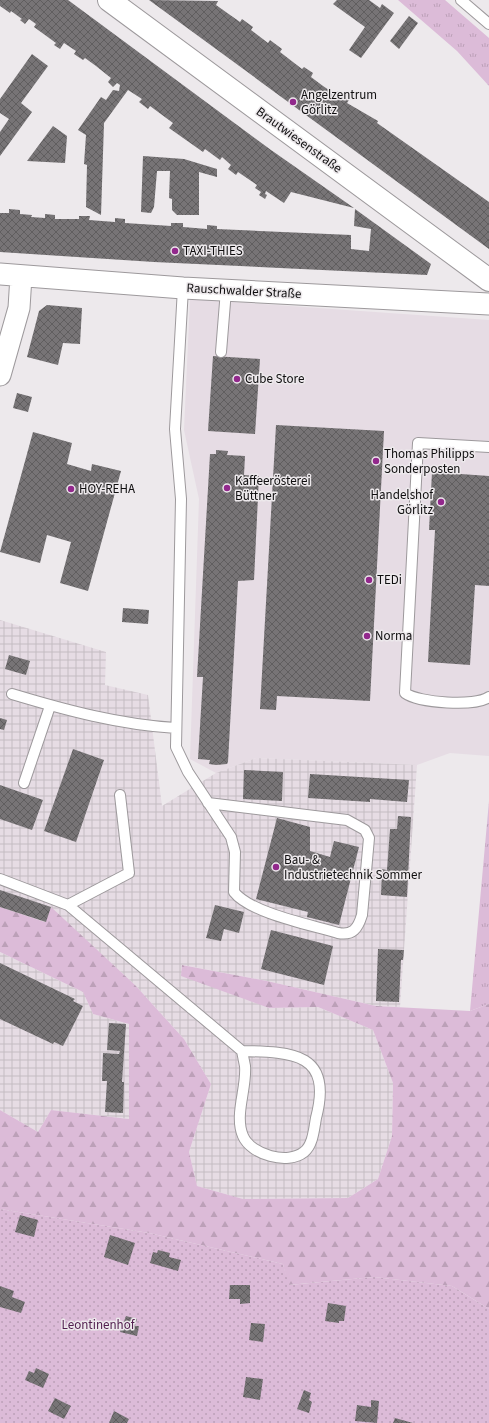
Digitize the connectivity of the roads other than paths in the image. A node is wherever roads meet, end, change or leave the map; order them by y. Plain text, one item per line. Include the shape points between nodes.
1 (109, 0) edge
2 (461, 0) edge
3 (489, 24) edge
4 (0, 274) edge
5 (21, 276) junction
6 (489, 280) edge
7 (183, 288) junction
8 (226, 290) junction
9 (489, 304) edge
10 (221, 352) dead end
11 (0, 375) edge
12 (489, 447) edge
13 (12, 694) dead end
14 (489, 697) edge
15 (50, 706) junction
16 (176, 728) junction
17 (24, 783) dead end
18 (120, 795) dead end
19 (208, 803) junction
20 (0, 879) edge
21 (68, 905) junction
22 (242, 1051) junction

1 - 6 main road, Brautwiesenstraße
2 - 3 lane
4 - 5 street, Rauschwalder Straße
5 - 7 street, Rauschwalder Straße
5 - 11 street via 19,308
7 - 8 street, Rauschwalder Straße
7 - 16 lane via 175,429 181,499
8 - 9 street, Rauschwalder Straße
8 - 10 lane
12 - 14 lane via 418,443 405,693 417,699 468,703
13 - 15 lane
15 - 16 lane via 144,726
15 - 17 lane
16 - 19 lane via 176,746 188,772
18 - 21 lane via 129,873
19 - 19 lane via 347,820 365,830 369,838 362,915 353,933 338,934 254,907 238,898 234,892 235,852 231,837
20 - 21 lane
21 - 22 lane
22 - 22 lane via 281,1052 298,1057 315,1070 321,1100 311,1141 305,1151 297,1156 265,1155 248,1145 242,1135 240,1124 245,1067

